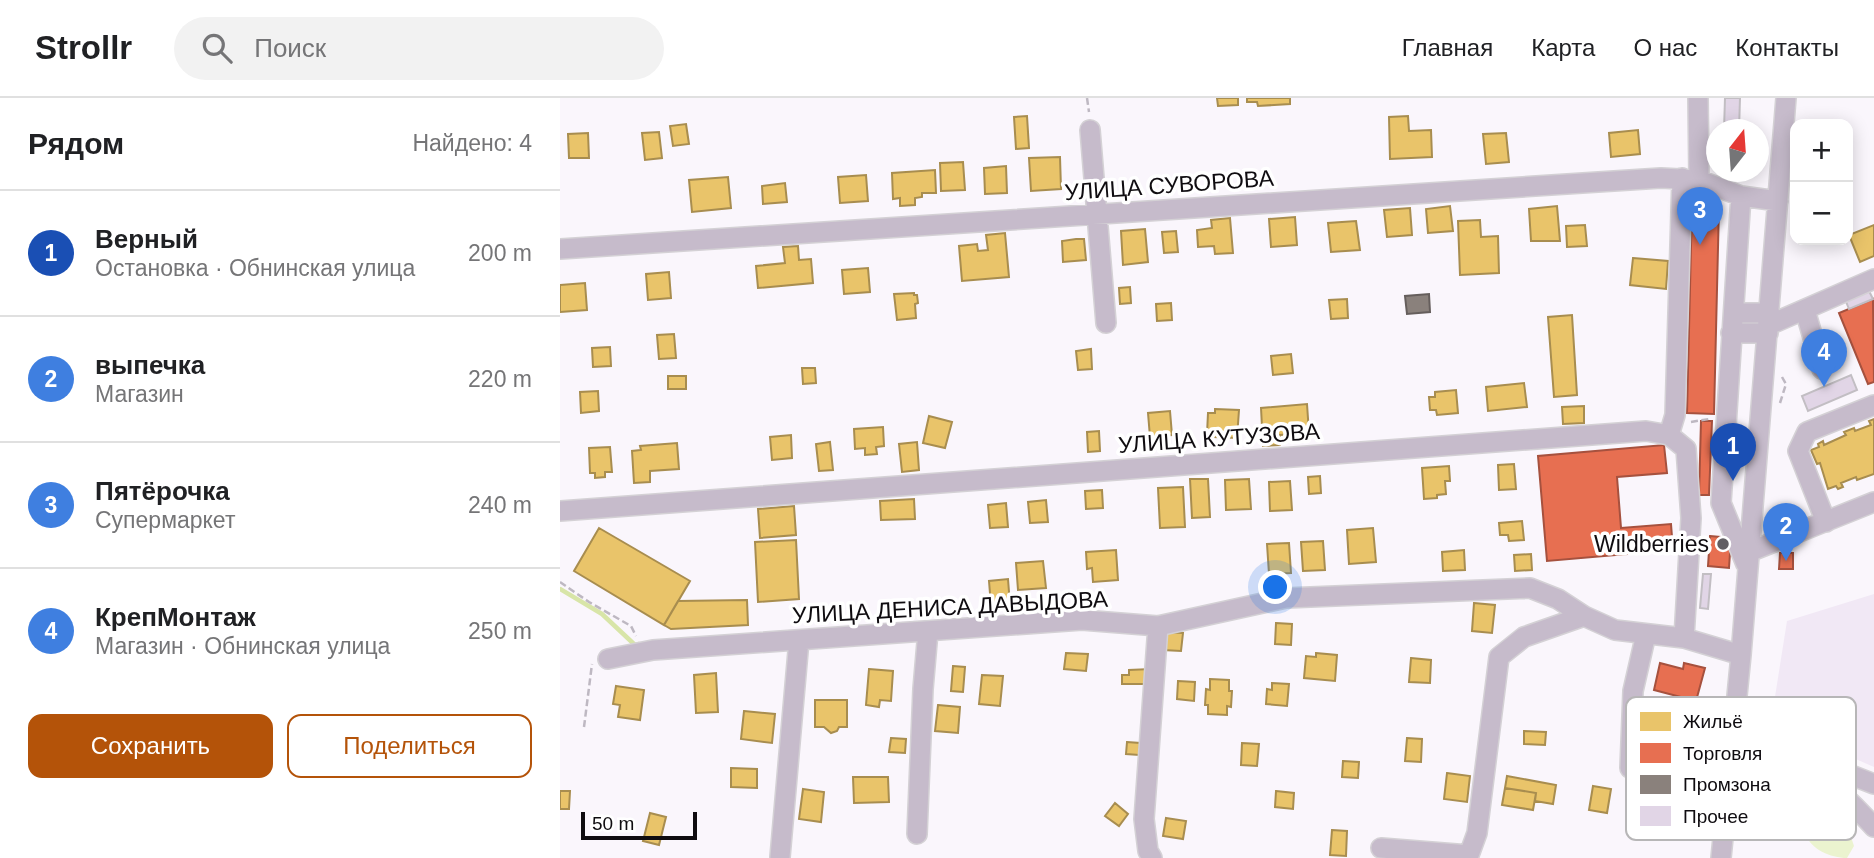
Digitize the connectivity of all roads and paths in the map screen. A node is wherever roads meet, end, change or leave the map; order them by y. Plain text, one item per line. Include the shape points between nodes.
1 (1698, 98) edge
2 (1786, 98) edge
3 (1090, 130) dead end
4 (1691, 179) junction
5 (1741, 196) junction
6 (1778, 201) junction
7 (1097, 215) junction
8 (560, 249) edge
9 (1874, 279) edge
10 (1805, 310) junction
11 (1734, 313) junction
12 (1106, 323) dead end
13 (1769, 323) junction
14 (1731, 333) junction
15 (1822, 369) dead end
16 (1874, 405) edge
17 (1669, 435) junction
18 (1874, 502) edge
19 (560, 511) edge
20 (1826, 522) junction
21 (1748, 560) junction
22 (560, 582) edge
23 (1584, 616) junction
24 (1158, 626) junction
25 (928, 631) junction
26 (1646, 634) junction
27 (1684, 638) junction
28 (799, 640) junction
29 (642, 652) junction
30 (1741, 655) junction
31 (608, 659) joint
32 (1633, 697) edge
33 (1736, 697) edge
34 (584, 727) dead end
35 (1856, 777) edge
36 (1874, 784) edge
37 (1856, 807) edge
38 (1874, 827) edge
39 (918, 834) dead end
40 (1723, 840) edge
41 (1381, 848) dead end
42 (780, 857) edge
43 (1152, 858) edge
44 (1721, 858) edge

1 - 4 street
2 - 6 street
3 - 7 street
4 - 5 street, УЛИЦА СУВОРОВА
4 - 7 street, УЛИЦА СУВОРОВА
4 - 17 street via 1675,415
5 - 6 street, УЛИЦА СУВОРОВА
5 - 11 street
6 - 13 street
7 - 8 street, УЛИЦА СУВОРОВА
7 - 12 street
9 - 10 street
10 - 13 street
10 - 15 street
11 - 13 street
11 - 14 street
13 - 14 street
13 - 21 street
14 - 21 street via 1721,503
16 - 20 street via 1807,432 1798,451
17 - 19 street, УЛИЦА КУТУЗОВА via 1646,431
17 - 27 street via 1686,449 1691,518
18 - 20 street
20 - 21 street
21 - 30 street
22 - 29 path via 631,626
23 - 24 street, УЛИЦА ДЕНИСА ДАВЫДОВА via 1531,588 1286,598
23 - 26 street, УЛИЦА ДЕНИСА ДАВЫДОВА via 1615,630
23 - 41 street via 1524,638 1499,657 1477,833 1468,855
24 - 25 street, УЛИЦА ДЕНИСА ДАВЫДОВА via 1083,620
24 - 43 street via 1144,819
25 - 28 street, УЛИЦА ДЕНИСА ДАВЫДОВА
25 - 39 street
26 - 27 street, УЛИЦА ДЕНИСА ДАВЫДОВА
26 - 32 street
27 - 30 street, УЛИЦА ДЕНИСА ДАВЫДОВА
28 - 29 street, УЛИЦА ДЕНИСА ДАВЫДОВА
28 - 42 street
29 - 31 street, УЛИЦА ДЕНИСА ДАВЫДОВА
30 - 33 street
31 - 34 path via 592,662
35 - 36 street
37 - 38 street
40 - 44 street

